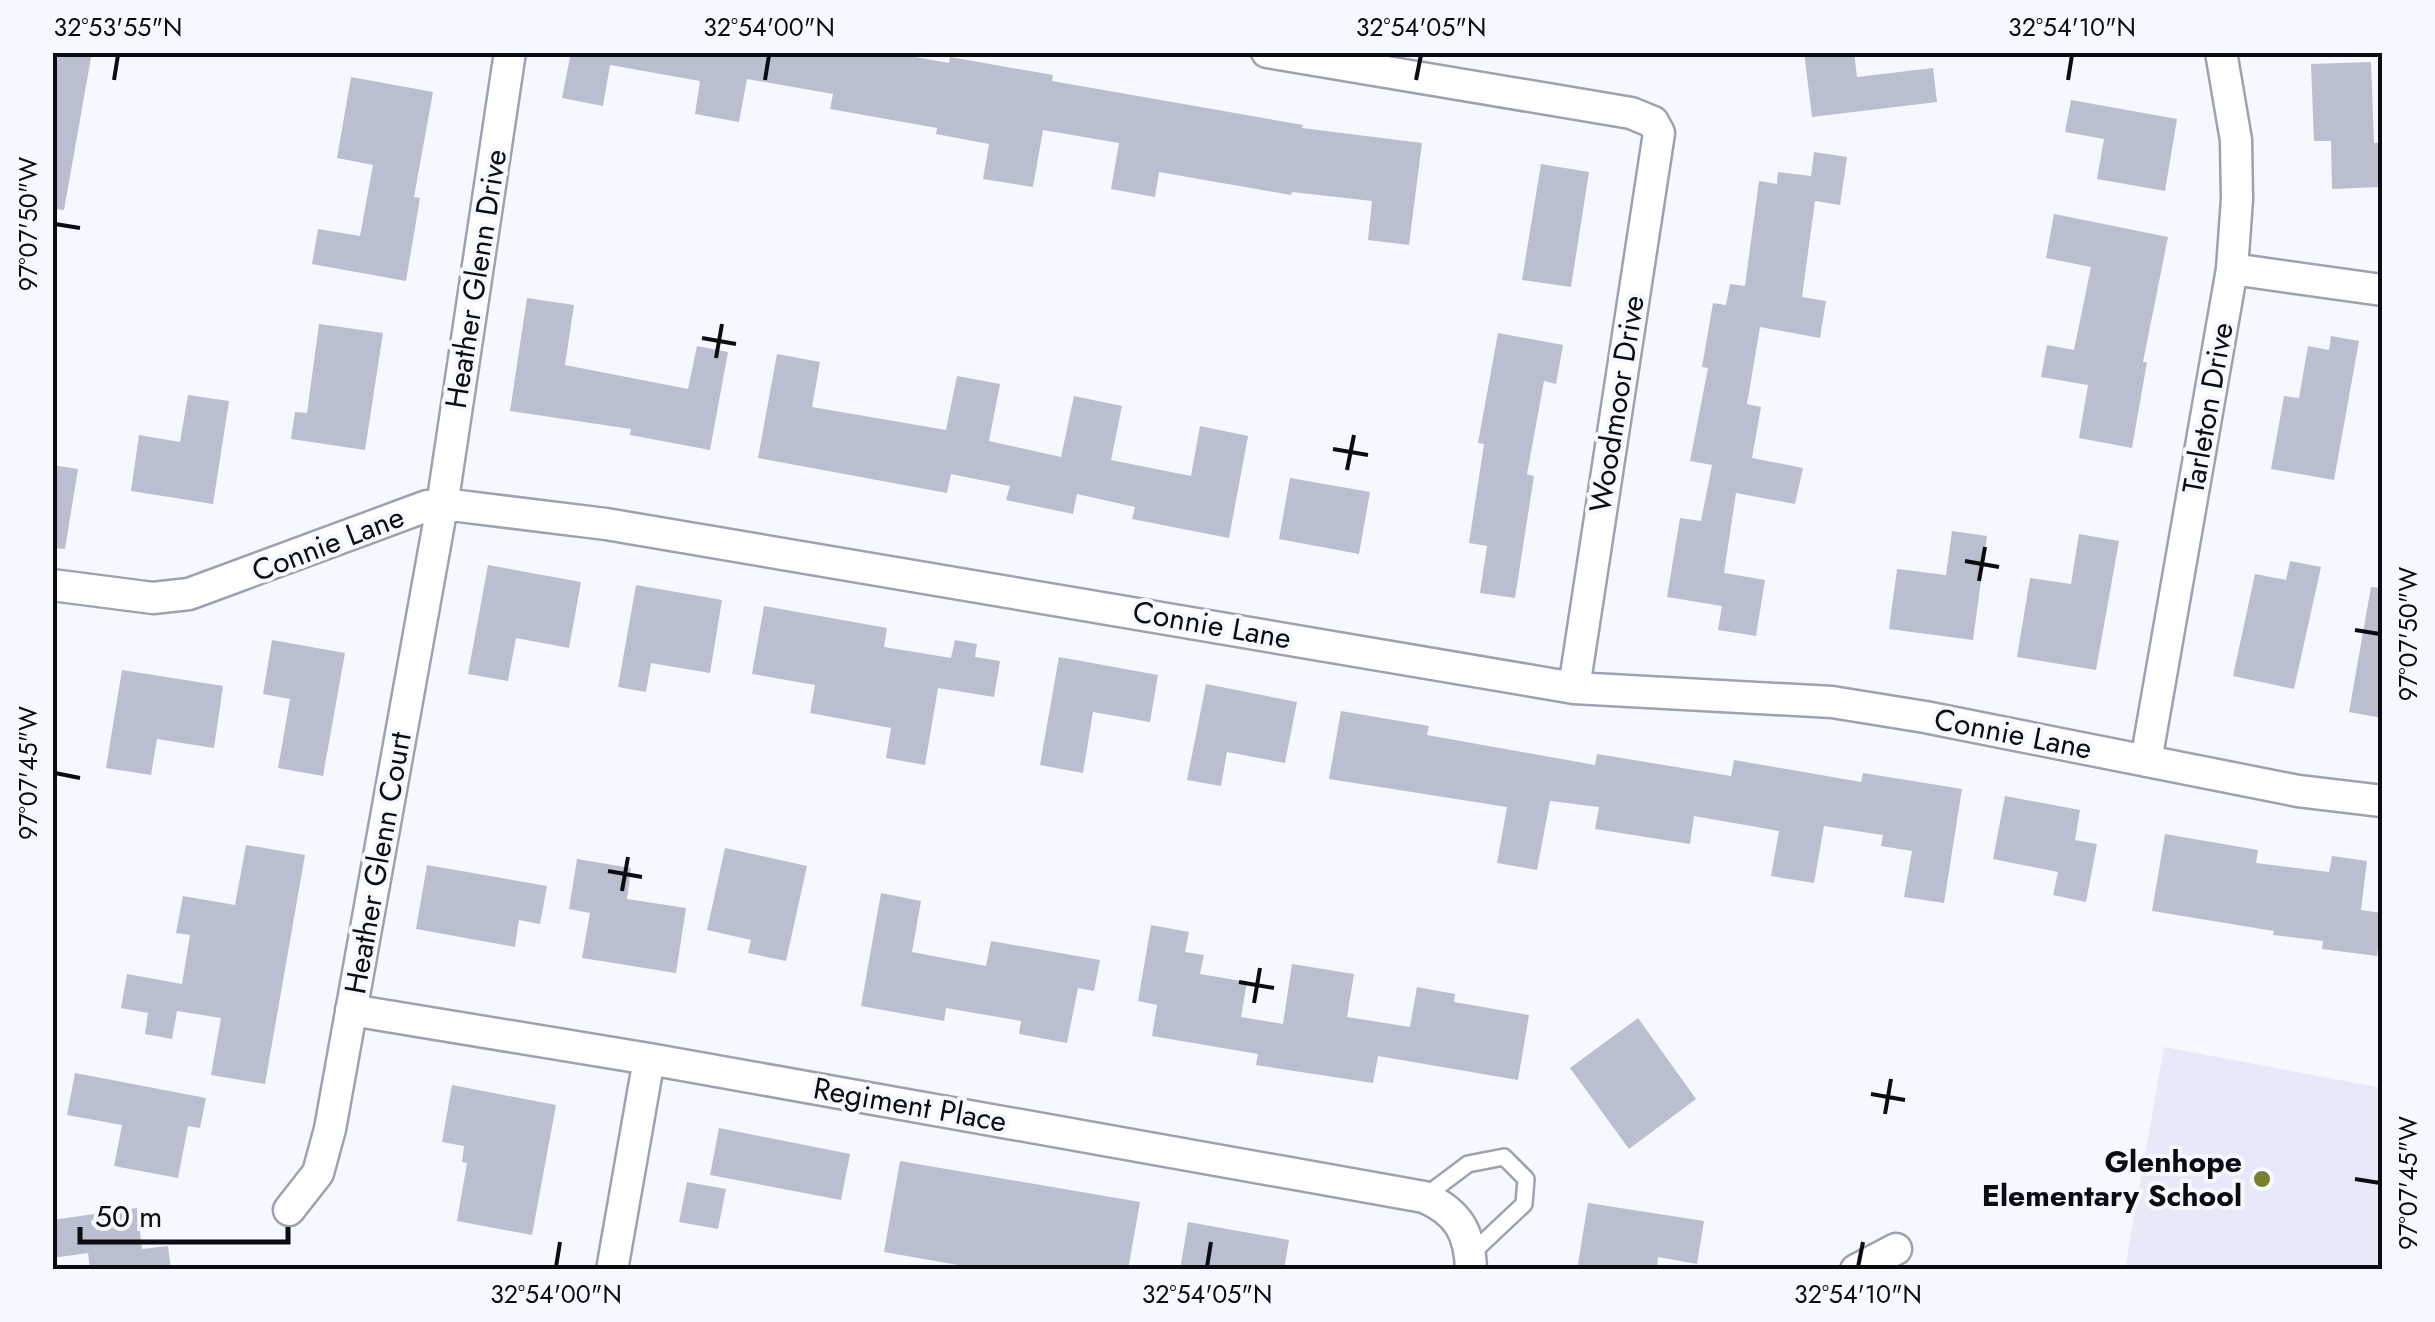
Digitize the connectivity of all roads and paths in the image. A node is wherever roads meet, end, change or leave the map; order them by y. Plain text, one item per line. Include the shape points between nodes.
1 (510, 52) edge
2 (1267, 52) edge
3 (2222, 52) edge
4 (2232, 269) junction
5 (2382, 290) edge
6 (442, 506) junction
7 (52, 585) edge
8 (1574, 688) junction
9 (2146, 761) junction
10 (2382, 801) edge
11 (351, 1010) junction
12 (649, 1059) junction
13 (1424, 1197) junction
14 (289, 1210) dead end
15 (1896, 1249) dead end
16 (1471, 1262) edge
17 (612, 1270) edge
18 (1856, 1270) edge

1 - 6 street, Heather Glenn Drive
2 - 8 street, Woodmoor Drive via 1631,113 1653,122 1659,133
3 - 4 street, Tarleton Drive via 2236,140
4 - 5 street
4 - 9 street, Tarleton Drive
6 - 7 street, Connie Lane via 396,516 189,594 154,598
6 - 8 street, Connie Lane via 606,524
6 - 11 street, Heather Glenn Court
8 - 9 street, Connie Lane via 1832,702
9 - 10 street, Connie Lane via 2298,792
11 - 12 street, Regiment Place
11 - 14 street, Heather Glenn Court via 318,1173
12 - 13 street, Regiment Place
12 - 17 street
13 - 16 street, Regiment Place via 1460,1222
13 - 16 lane via 1468,1164 1504,1157 1526,1179 1524,1204
15 - 18 street

